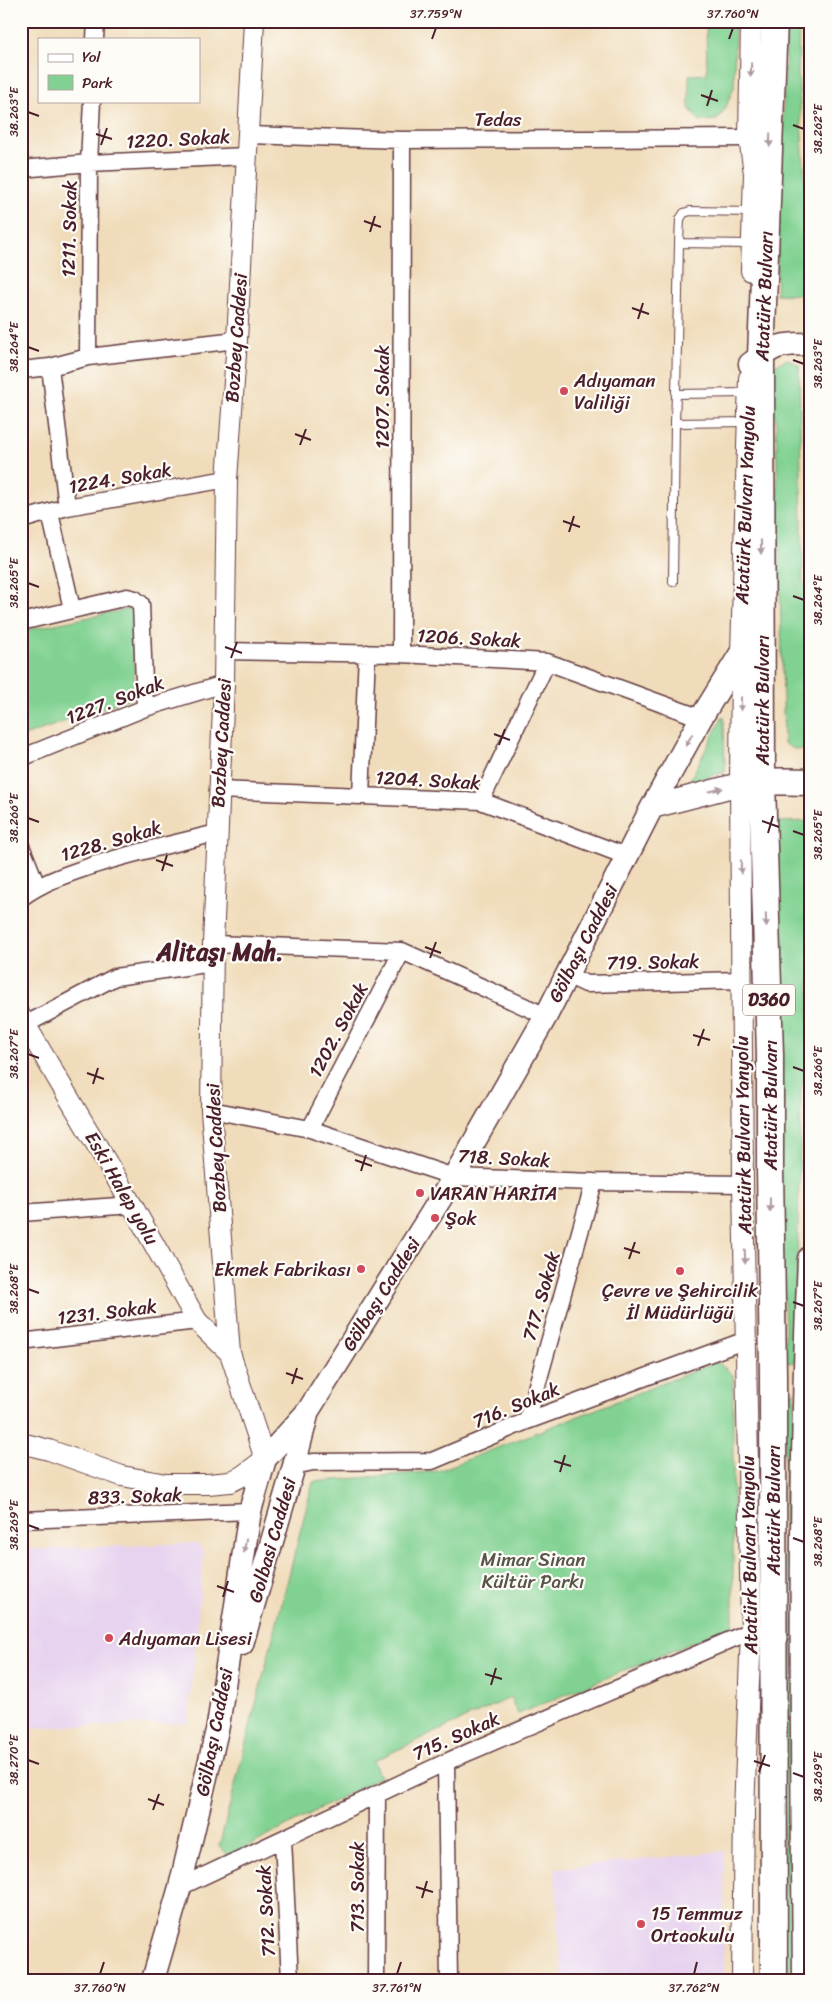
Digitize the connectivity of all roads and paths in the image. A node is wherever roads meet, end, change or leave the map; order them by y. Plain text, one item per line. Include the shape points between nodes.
1 (96, 21) edge
2 (254, 21) edge
3 (751, 21) edge
4 (774, 21) edge
5 (96, 38) edge
6 (92, 102) edge
7 (248, 135) junction
8 (749, 138) junction
9 (402, 140) junction
10 (247, 156) junction
11 (90, 163) junction
12 (21, 169) edge
13 (753, 212) junction
14 (679, 243) junction
15 (752, 244) junction
16 (237, 340) junction
17 (811, 344) edge
18 (88, 357) junction
19 (755, 361) junction
20 (50, 367) junction
21 (21, 370) edge
22 (748, 393) junction
23 (676, 394) junction
24 (748, 422) junction
25 (675, 423) junction
26 (227, 479) junction
27 (67, 507) junction
28 (50, 512) junction
29 (21, 520) edge
30 (673, 582) dead end
31 (72, 610) junction
32 (21, 622) edge
33 (225, 651) junction
34 (367, 653) junction
35 (741, 653) junction
36 (401, 654) junction
37 (547, 662) junction
38 (224, 684) junction
39 (145, 708) junction
40 (701, 718) junction
41 (21, 758) edge
42 (811, 782) edge
43 (751, 783) junction
44 (218, 790) junction
45 (361, 796) junction
46 (481, 800) junction
47 (652, 807) junction
48 (217, 833) junction
49 (21, 846) edge
50 (626, 856) junction
51 (37, 886) junction
52 (21, 898) edge
53 (402, 950) junction
54 (213, 954) junction
55 (567, 975) junction
56 (742, 980) junction
57 (546, 1016) junction
58 (23, 1022) edge
59 (211, 1110) junction
60 (310, 1129) junction
61 (454, 1177) junction
62 (594, 1182) junction
63 (743, 1184) junction
64 (132, 1205) junction
65 (21, 1213) edge
66 (811, 1259) edge
67 (197, 1321) junction
68 (746, 1340) junction
69 (21, 1342) edge
70 (230, 1353) junction
71 (308, 1411) junction
72 (527, 1421) junction
73 (21, 1443) edge
74 (265, 1459) junction
75 (294, 1466) junction
76 (250, 1511) junction
77 (279, 1518) junction
78 (21, 1520) edge
79 (751, 1631) junction
80 (218, 1726) junction
81 (446, 1762) junction
82 (377, 1794) junction
83 (282, 1839) junction
84 (180, 1887) junction
85 (162, 1954) junction
86 (153, 1980) edge
87 (166, 1980) edge
88 (290, 1980) edge
89 (376, 1980) edge
90 (449, 1980) edge
91 (742, 1980) edge
92 (774, 1980) edge
93 (806, 1980) edge

1 - 5 street
2 - 7 street, Bozbey Caddesi
3 -> 8 street, Atatürk Bulvarı Yanyolu
4 -> 19 highway, Atatürk Bulvarı / D360
6 - 11 street, 1211. Sokak
7 - 9 street, Tedas
7 - 10 street, Bozbey Caddesi
8 - 9 street, Tedas
8 - 13 street, Atatürk Bulvarı Yanyolu via 754,173
9 - 36 street, 1207. Sokak
10 - 11 street, 1220. Sokak
10 - 16 street, Bozbey Caddesi
11 - 12 street, 1220. Sokak
11 - 18 street, 1211. Sokak
13 - 14 lane via 684,213 680,219
13 - 15 street, Atatürk Bulvarı Yanyolu
14 - 15 lane
14 - 23 lane
15 - 19 street, Atatürk Bulvarı Yanyolu
16 - 18 street
16 - 26 street, Bozbey Caddesi
17 - 19 main road via 782,344
18 - 20 street
19 - 22 street, Atatürk Bulvarı Yanyolu
19 -> 43 highway, Atatürk Bulvarı / D360
20 - 21 street
20 - 27 street
22 - 23 lane
22 - 24 street, Atatürk Bulvarı Yanyolu
23 - 25 lane
24 - 25 lane
24 - 35 street, Atatürk Bulvarı Yanyolu
25 - 30 lane
26 - 27 street, 1224. Sokak
26 - 33 street, Bozbey Caddesi
27 - 28 street, 1224. Sokak
28 - 29 street, 1224. Sokak
28 - 31 street
31 - 32 street
31 - 39 street via 127,597 141,604
33 - 34 street, 1206. Sokak
33 - 38 street, Bozbey Caddesi
34 - 36 street, 1206. Sokak
34 - 45 street
35 - 40 main road, Gölbaşı Caddesi
35 -> 43 street, Atatürk Bulvarı Yanyolu
36 - 37 street, 1206. Sokak
37 - 40 street, 1206. Sokak
37 - 46 street
38 - 39 street, 1227. Sokak
38 - 44 street, Bozbey Caddesi
39 - 41 street, 1227. Sokak
40 -> 47 main road, Gölbaşı Caddesi
42 - 43 highway
47 -> 43 main road
43 -> 56 street, Atatürk Bulvarı Yanyolu
43 -> 92 highway, Atatürk Bulvarı / D360 via 770,1055
44 - 45 street, 1204. Sokak
44 - 48 street, Bozbey Caddesi
45 - 46 street, 1204. Sokak
46 - 50 street, 1204. Sokak
47 - 50 main road, Gölbaşı Caddesi
48 - 51 street, 1228. Sokak via 128,855
48 - 54 street, Bozbey Caddesi
49 - 51 street
50 - 55 main road, Gölbaşı Caddesi
51 - 52 street, 1228. Sokak
53 - 54 street
53 - 57 street
53 - 60 street, 1202. Sokak
54 - 58 street via 115,977
54 - 59 street, Bozbey Caddesi
55 - 56 street, 719. Sokak via 586,984
55 - 57 main road, Gölbaşı Caddesi
56 - 63 street, Atatürk Bulvarı Yanyolu
57 - 61 main road, Gölbaşı Caddesi
58 - 64 street, Eski Halep yolu
59 - 60 street, 718. Sokak
59 - 70 street, Bozbey Caddesi
60 - 61 street, 718. Sokak
61 - 62 street, 718. Sokak
61 - 71 main road, Gölbaşı Caddesi
62 - 63 street, 718. Sokak
62 - 72 street, 717. Sokak
63 -> 68 street, Atatürk Bulvarı Yanyolu
64 - 65 street
64 - 67 street, Eski Halep yolu
66 - 93 highway, Atatürk Bulvarı via 805,1374
67 - 69 street, 1231. Sokak
67 - 70 street, Eski Halep yolu
68 - 72 street, 716. Sokak
68 - 79 street, Atatürk Bulvarı Yanyolu
70 - 74 street, Bozbey Caddesi
71 - 74 main road, Gölbaşı Caddesi
71 - 75 main road, Golbasi Caddesi
72 - 75 street, 716. Sokak via 432,1461 313,1462
73 - 74 street via 122,1476 166,1484 230,1482
74 - 75 main road via 281,1457
74 - 76 main road, Gölbaşı Caddesi
75 - 77 main road, Golbasi Caddesi
76 - 77 main road via 263,1518
76 - 78 street, 833. Sokak
76 -> 80 main road, Gölbaşı Caddesi
77 - 80 main road, Golbasi Caddesi
79 - 81 street, 715. Sokak
79 - 91 street, Atatürk Bulvarı Yanyolu
80 - 84 main road, Gölbaşı Caddesi
81 - 82 street, 715. Sokak
81 - 90 street
82 - 83 street, 715. Sokak
82 - 89 street, 713. Sokak
83 - 84 street, 715. Sokak
83 - 88 street, 712. Sokak
84 - 85 main road, Gölbaşı Caddesi
85 - 86 main road, Gölbaşı Caddesi
85 - 87 street

